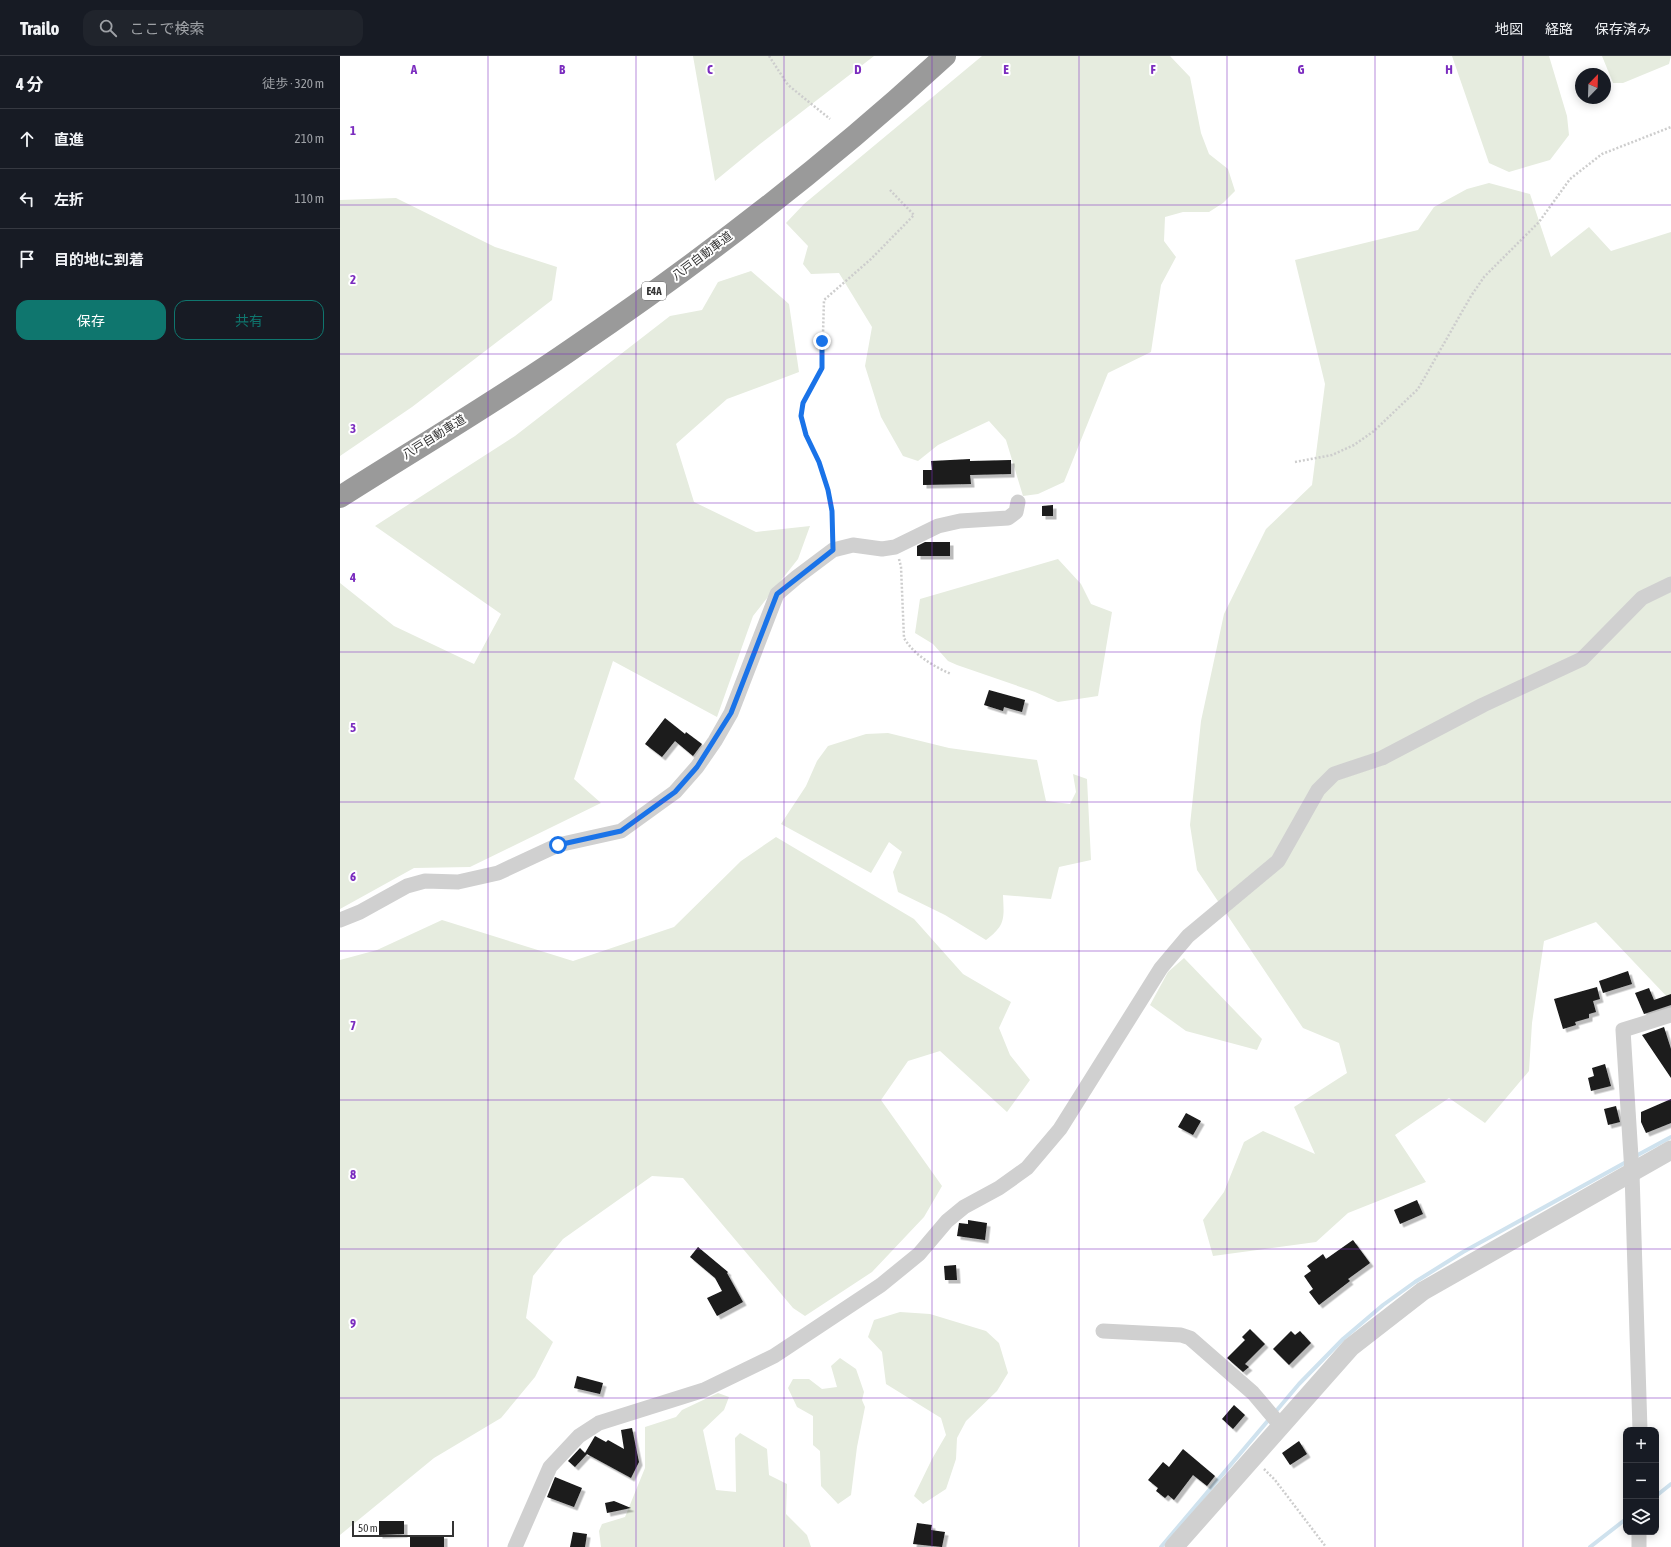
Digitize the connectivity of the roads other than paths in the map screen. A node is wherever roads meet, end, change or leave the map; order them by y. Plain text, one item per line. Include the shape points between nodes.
1 (945, 56) edge
2 (340, 497) edge
3 (1018, 502) dead end
4 (1671, 584) edge
5 (340, 920) edge
6 (1671, 1015) edge
7 (1671, 1150) edge
8 (1632, 1173) junction
9 (1103, 1331) dead end
10 (1281, 1426) junction
11 (1640, 1427) edge
12 (1639, 1535) edge
13 (515, 1547) edge
14 (1174, 1547) edge
15 (1639, 1547) edge

1 - 2 highway, 八戸自動車道 / E4A via 896,101 790,189 690,265 571,350
3 - 5 street via 1016,512 1008,518 960,521 938,526 895,548 852,545 833,550 777,594 731,713 715,741 675,792 621,831 558,845 498,873 458,882 425,881 406,886 360,912
4 - 13 street via 1642,598 1582,659 1483,705 1382,758 1334,774 1318,790 1278,861 1188,936 1161,968 1060,1129 1027,1168 999,1188 964,1207 919,1254 881,1285 774,1356 704,1390 599,1423 579,1436 550,1467
6 - 8 street via 1623,1030
7 - 8 street
8 - 10 street via 1424,1291 1351,1347
8 - 11 street
9 - 10 street via 1181,1335 1190,1338 1253,1393
10 - 14 street
12 - 15 street

